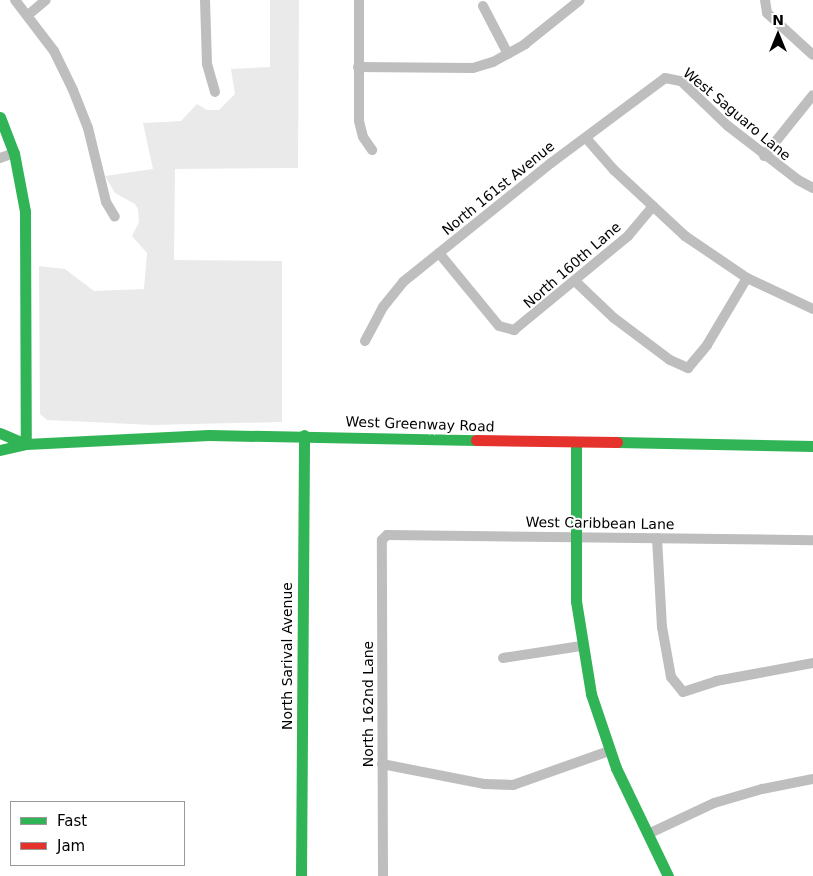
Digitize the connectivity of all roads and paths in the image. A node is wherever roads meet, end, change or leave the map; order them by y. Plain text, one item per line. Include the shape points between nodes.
1 (15, 0) edge
2 (46, 0) edge
3 (205, 0) edge
4 (359, 0) edge
5 (580, 0) edge
6 (765, 0) edge
7 (483, 6) dead end
8 (28, 15) junction
9 (508, 54) junction
10 (813, 55) edge
11 (358, 68) junction
12 (669, 77) joint
13 (215, 92) dead end
14 (813, 95) edge
15 (0, 117) edge
16 (586, 138) junction
17 (372, 150) dead end
18 (14, 153) junction
19 (764, 156) junction
20 (0, 158) edge
21 (813, 188) edge
22 (653, 206) junction
23 (115, 217) dead end
24 (439, 253) junction
25 (747, 278) junction
26 (576, 282) junction
27 (813, 308) edge
28 (365, 341) dead end
29 (0, 433) edge
30 (304, 436) junction
31 (576, 443) junction
32 (26, 444) junction
33 (813, 446) edge
34 (0, 450) edge
35 (387, 535) joint
36 (574, 536) junction
37 (657, 538) junction
38 (813, 540) edge
39 (581, 646) junction
40 (503, 658) dead end
41 (813, 663) edge
42 (609, 751) junction
43 (382, 764) junction
44 (813, 779) edge
45 (648, 834) junction
46 (383, 875) edge
47 (301, 876) edge
48 (668, 876) edge

1 - 8 street
2 - 8 street
3 - 13 street via 207,64
4 - 11 street
5 - 9 street
6 - 10 street via 766,14
7 - 9 street
8 - 23 street via 54,52 73,90 88,128 106,202
9 - 11 street via 473,68
11 - 17 street via 360,129
12 - 16 street, North 161st Avenue via 660,80
12 - 19 street, West Saguaro Lane via 681,81 711,112
14 - 19 street
15 - 18 main road
16 - 22 street
16 - 24 street, North 161st Avenue
18 - 20 street
18 - 32 main road via 26,230
19 - 21 street, West Saguaro Lane
22 - 25 street via 685,236
22 - 26 street, North 160th Lane via 628,236
24 - 26 street, North 160th Lane via 509,336
24 - 28 street, North 161st Avenue via 394,291
25 - 26 street via 707,345 688,368 670,360 614,318
25 - 27 street
29 - 32 main road, West Greenway Road
30 - 31 main road, West Greenway Road
30 - 32 main road, West Greenway Road via 209,435
30 - 47 main road, North Sarival Avenue
31 - 33 main road, West Greenway Road
31 - 36 main road
32 - 34 main road, West Greenway Road
35 - 36 street, West Caribbean Lane
35 - 43 street, North 162nd Lane via 382,540
36 - 37 street, West Caribbean Lane
36 - 39 main road
37 - 38 street, West Caribbean Lane
37 - 41 street via 662,627 671,677 684,692 716,681
39 - 40 street
39 - 42 main road via 591,694
42 - 43 street via 513,785 485,784
42 - 45 main road
43 - 46 street, North 162nd Lane
44 - 45 street via 714,803
45 - 48 main road

